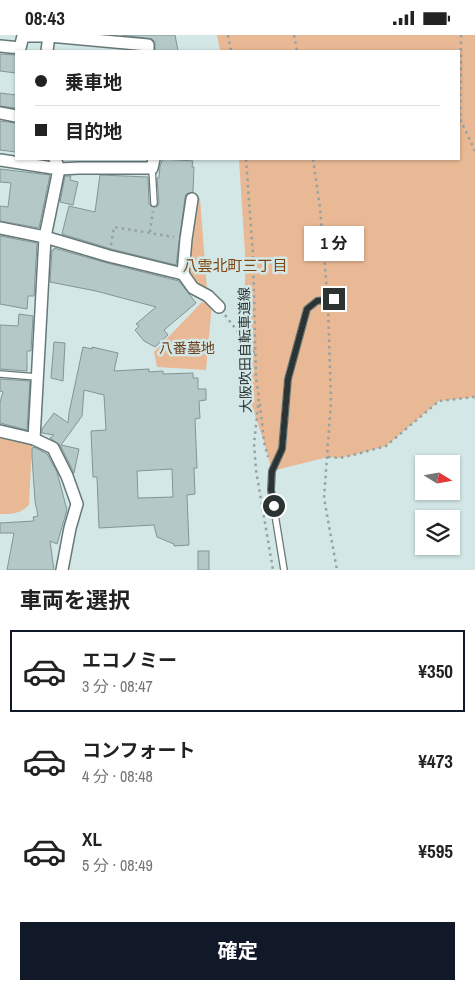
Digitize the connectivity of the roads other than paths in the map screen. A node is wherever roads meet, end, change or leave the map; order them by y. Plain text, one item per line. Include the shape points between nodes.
1 (25, 35) edge
2 (49, 35) edge
3 (0, 46) edge
4 (47, 50) edge
5 (148, 50) edge
6 (0, 113) edge
7 (15, 116) edge
8 (0, 160) edge
9 (80, 163) edge
10 (57, 164) edge
11 (153, 164) edge
12 (192, 199) dead end
13 (154, 203) road end
14 (0, 228) edge
15 (45, 237) junction
16 (183, 274) junction
17 (331, 299) road end
18 (219, 307) road end
19 (0, 374) edge
20 (37, 377) junction
21 (0, 431) edge
22 (34, 439) junction
23 (62, 570) edge
24 (284, 570) edge

1 - 2 street
1 - 3 street via 20,48
2 - 4 street
2 - 5 street via 148,45
6 - 7 street
8 - 10 street
9 - 10 street
9 - 11 street via 109,169
10 - 15 street
11 - 13 lane
12 - 16 street
14 - 15 street
15 - 16 street
15 - 20 street
16 - 18 street via 193,288
17 - 24 lane via 317,301 307,309 288,379 282,449 272,471 271,490
19 - 20 lane
20 - 22 street
21 - 22 street
22 - 23 street via 53,448 77,504

